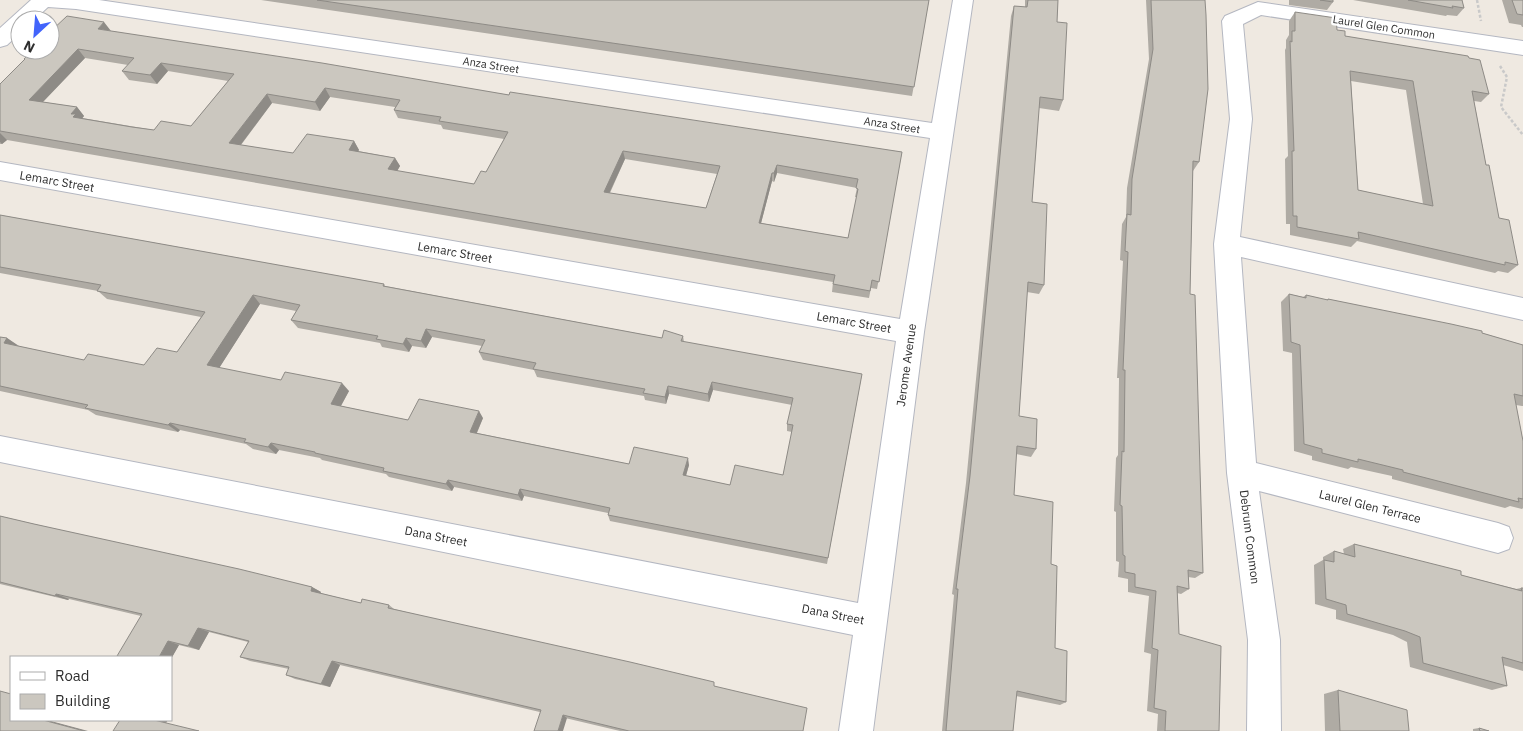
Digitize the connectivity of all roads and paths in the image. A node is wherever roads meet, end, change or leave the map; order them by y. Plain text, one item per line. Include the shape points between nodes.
1 (43, 0) edge
2 (962, 0) edge
3 (1477, 0) edge
4 (33, 10) edge
5 (10, 31) edge
6 (0, 40) edge
7 (1490, 43) junction
8 (1523, 48) edge
9 (941, 132) junction
10 (1523, 135) edge
11 (0, 171) edge
12 (1227, 244) junction
13 (1523, 309) edge
14 (911, 332) junction
15 (1233, 342) joint
16 (0, 449) edge
17 (1242, 473) junction
18 (1498, 538) dead end
19 (871, 622) junction
20 (856, 731) edge
21 (1264, 731) edge

1 - 4 street
1 - 9 street, Anza Street
2 - 9 street, Jerome Avenue
3 - 7 path via 1480,20
5 - 6 street
7 - 8 street, Laurel Glen Common
7 - 10 path via 1494,58 1507,77 1501,107
7 - 12 street, Laurel Glen Common via 1258,8 1232,21 1241,118
9 - 14 street, Jerome Avenue
11 - 14 street, Lemarc Street
12 - 13 street
12 - 15 street, Laurel Glen Common
14 - 19 street, Jerome Avenue
15 - 17 street, Debrum Common
16 - 19 street, Dana Street
17 - 18 street, Laurel Glen Terrace
17 - 21 street, Debrum Common via 1264,640
19 - 20 street, Jerome Avenue

